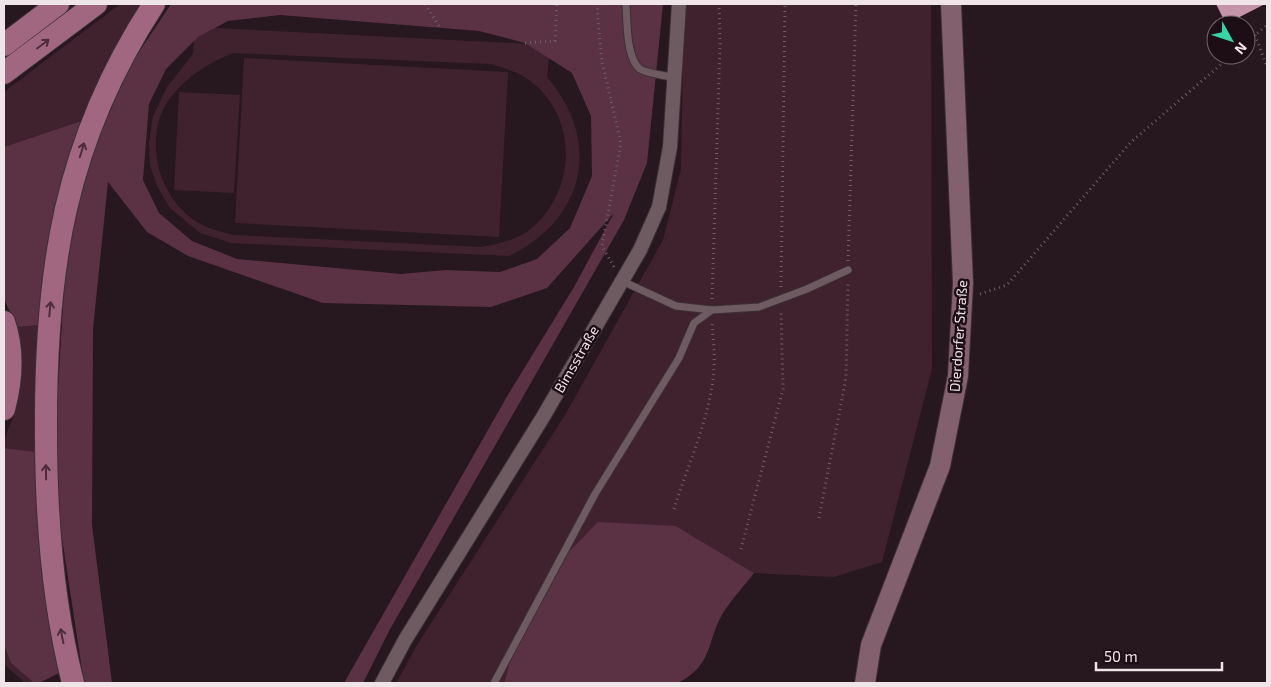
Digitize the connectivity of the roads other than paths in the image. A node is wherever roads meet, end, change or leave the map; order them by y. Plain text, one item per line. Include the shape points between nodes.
1 (58, 4) edge
2 (96, 4) edge
3 (154, 4) edge
4 (626, 4) edge
5 (679, 4) edge
6 (951, 4) edge
7 (13, 35) edge
8 (4, 45) edge
9 (4, 73) edge
10 (675, 78) junction
11 (848, 270) dead end
12 (622, 281) junction
13 (712, 310) junction
14 (4, 322) edge
15 (4, 409) edge
16 (73, 683) edge
17 (382, 683) edge
18 (494, 683) edge
19 (865, 683) edge

1 - 7 highway
9 -> 2 highway
16 -> 3 highway via 55,596 47,520 46,394 54,269 61,225 84,143 120,61
4 - 10 lane via 627,37 634,60 640,69
5 - 10 street, Bimsstraße
6 - 19 main road, Dierdorfer Straße via 962,299 958,376 940,466 872,646
7 - 8 highway
10 - 12 street, Bimsstraße via 670,147 659,208
11 - 13 lane via 759,307
12 - 13 lane via 676,306
12 - 17 street, Bimsstraße
13 - 18 lane via 694,323 679,358 595,494
14 - 15 highway via 11,352

